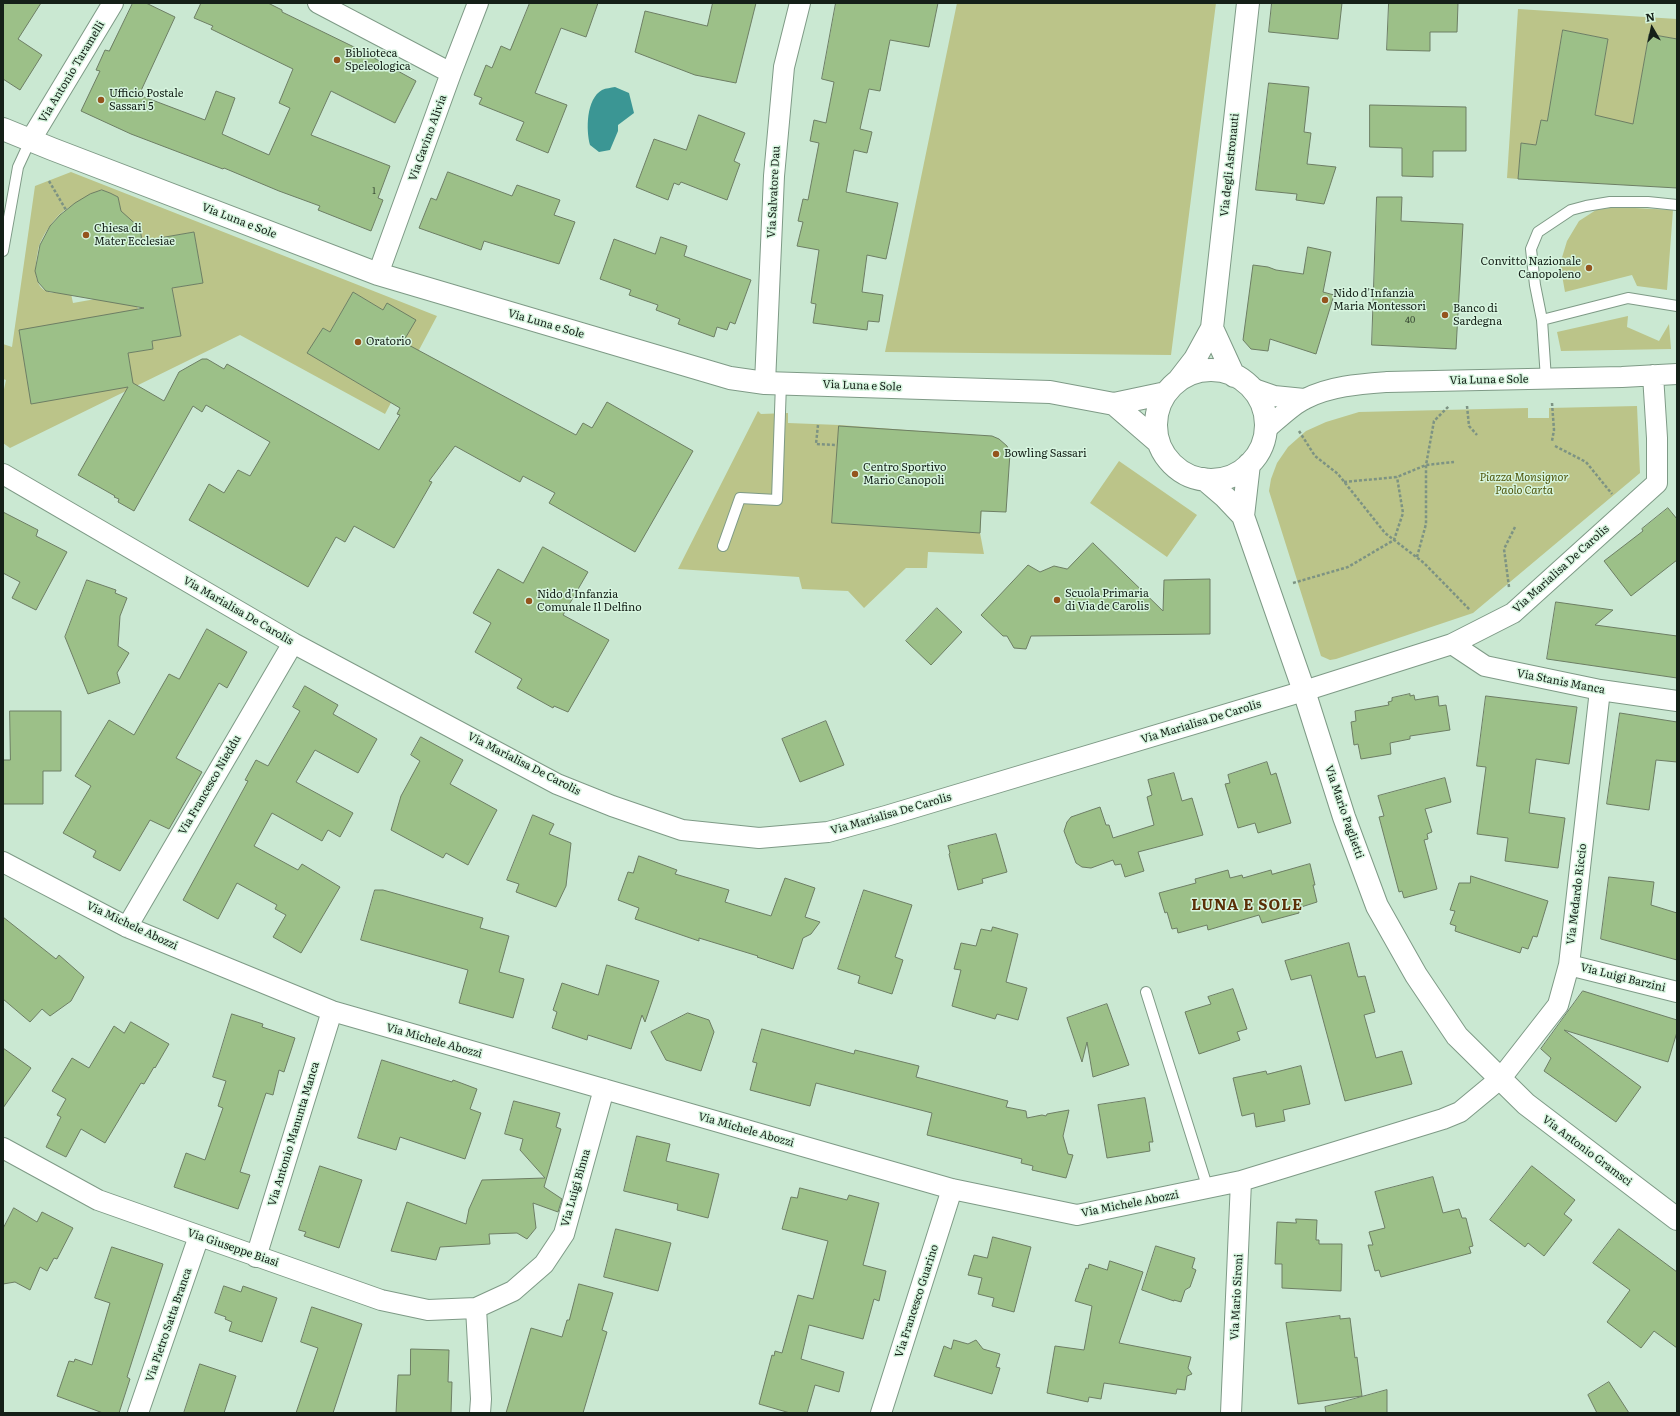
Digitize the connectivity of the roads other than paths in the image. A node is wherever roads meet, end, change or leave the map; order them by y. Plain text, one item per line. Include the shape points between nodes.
1 (113, 3) edge
2 (318, 3) edge
3 (478, 3) edge
4 (800, 3) edge
5 (1248, 3) edge
6 (451, 72) junction
7 (3, 129) edge
8 (30, 141) junction
9 (1677, 205) edge
10 (3, 251) edge
11 (378, 274) junction
12 (1677, 306) edge
13 (1542, 320) junction
14 (1212, 328) junction
15 (1677, 374) edge
16 (1653, 375) junction
17 (1546, 379) junction
18 (1242, 382) junction
19 (773, 383) junction
20 (1172, 387) junction
21 (1304, 399) junction
22 (1114, 404) junction
23 (1265, 430) junction
24 (1158, 442) junction
25 (1249, 464) junction
26 (3, 474) edge
27 (1204, 479) junction
28 (1243, 516) junction
29 (724, 546) dead end
30 (293, 643) junction
31 (1452, 644) junction
32 (1600, 690) junction
33 (1304, 691) junction
34 (1677, 701) edge
35 (3, 862) edge
36 (127, 927) junction
37 (1569, 965) junction
38 (1146, 992) dead end
39 (1677, 992) edge
40 (332, 1011) junction
41 (1501, 1078) junction
42 (604, 1089) junction
43 (3, 1148) edge
44 (1241, 1181) junction
45 (952, 1189) junction
46 (1208, 1189) junction
47 (1677, 1219) edge
48 (199, 1236) junction
49 (256, 1257) junction
50 (476, 1308) junction
51 (138, 1413) edge
52 (480, 1413) edge
53 (881, 1413) edge
54 (1231, 1413) edge

1 - 8 street, Via Antonio Taramelli
2 - 6 street
3 - 6 street, Via Gavino Alivia
4 - 19 street, Via Salvatore Dau via 784,67 774,176
5 - 14 main road, Via degli Astronauti
6 - 11 street, Via Gavino Alivia
7 - 8 main road, Via Luna e Sole
8 - 10 lane via 18,167
8 - 11 main road, Via Luna e Sole
9 - 13 lane via 1610,202 1586,206 1571,210 1538,232 1531,249
11 - 19 main road, Via Luna e Sole via 730,378
12 - 13 lane via 1628,298
13 - 17 lane
14 - 18 main road
14 - 20 main road, Via degli Astronauti via 1194,359
15 - 16 street, Via Luna e Sole
16 - 17 street, Via Luna e Sole
16 - 31 street, Via Marialisa De Carolis via 1657,483 1513,612
17 - 21 street, Via Luna e Sole via 1356,384
18 - 20 main road via 1228,372 1210,370 1193,373
18 - 21 street, Via Luna e Sole via 1274,396
18 - 23 main road via 1256,393 1264,409
19 - 22 main road, Via Luna e Sole via 1050,392
19 - 29 lane via 777,500 740,498
20 - 22 main road, Via Luna e Sole
20 - 24 main road via 1158,408
21 - 23 street, Via Luna e Sole
22 - 24 main road
23 - 25 main road via 1263,443
24 - 27 main road via 1166,458 1179,470 1194,478
25 - 27 main road via 1228,477
25 - 28 main road
26 - 30 street, Via Marialisa De Carolis
27 - 28 main road
28 - 33 main road, Via Mario Paglietti
30 - 33 street, Via Marialisa De Carolis via 557,784 682,830 759,838 828,832
30 - 36 street, Via Francesco Nieddu
31 - 32 street, Via Stanis Manca via 1485,666
31 - 33 street, Via Marialisa De Carolis
32 - 34 street, Via Stanis Manca
32 - 37 street, Via Medardo Riccio
33 - 41 main road, Via Mario Paglietti via 1344,817 1378,906 1416,975 1457,1036
35 - 36 street, Via Michele Abozzi
36 - 40 street, Via Michele Abozzi
37 - 39 street, Via Luigi Barzini
37 - 41 street, Via Medardo Riccio via 1558,1005
38 - 46 lane
40 - 42 street, Via Michele Abozzi
40 - 49 street, Via Antonio Manunta Manca
41 - 44 street, Via Michele Abozzi via 1460,1112 1443,1119
41 - 47 main road, Via Antonio Gramsci via 1526,1104
42 - 45 street, Via Michele Abozzi
42 - 50 street, Via Luigi Binna via 564,1234 544,1264 513,1291
43 - 48 street, Via Giuseppe Biasi via 98,1200
44 - 46 street, Via Michele Abozzi
44 - 54 street, Via Mario Sironi
45 - 46 street, Via Michele Abozzi via 1077,1215
45 - 53 street, Via Francesco Guarino
48 - 49 street, Via Giuseppe Biasi
48 - 51 street, Via Pietro Satta Branca
49 - 50 street, Via Giuseppe Biasi via 381,1300 428,1310
50 - 52 street

